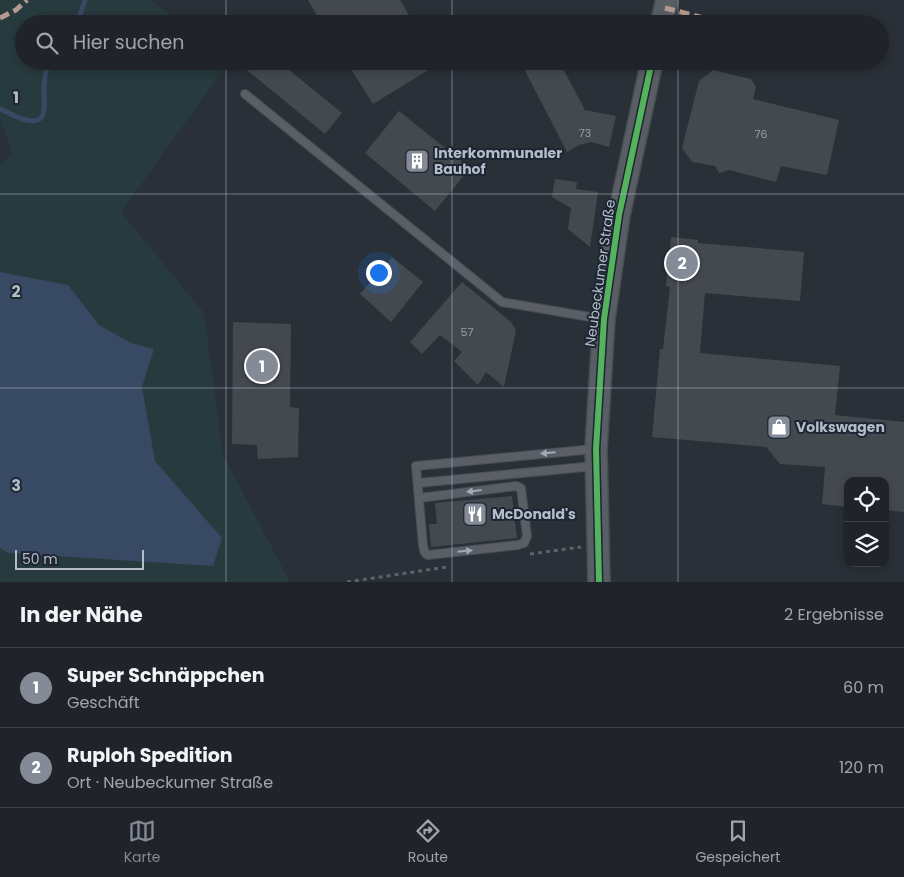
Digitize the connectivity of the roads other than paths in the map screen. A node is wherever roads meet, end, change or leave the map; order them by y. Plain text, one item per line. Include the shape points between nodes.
1 (667, 0) edge
2 (663, 15) edge
3 (650, 70) edge
4 (245, 94) dead end
5 (604, 319) junction
6 (596, 458) junction
7 (418, 483) junction
8 (419, 498) junction
9 (598, 582) edge

1 - 2 main road
3 - 5 main road, Neubeckumer Straße via 619,215
4 - 5 lane via 502,302
5 - 6 main road, Neubeckumer Straße
6 - 7 lane
6 -> 7 lane via 416,466
6 - 9 main road, Neubeckumer Straße
7 - 8 lane
8 -> 8 lane via 423,546 428,555 518,545 524,543 527,536 523,493 516,486

